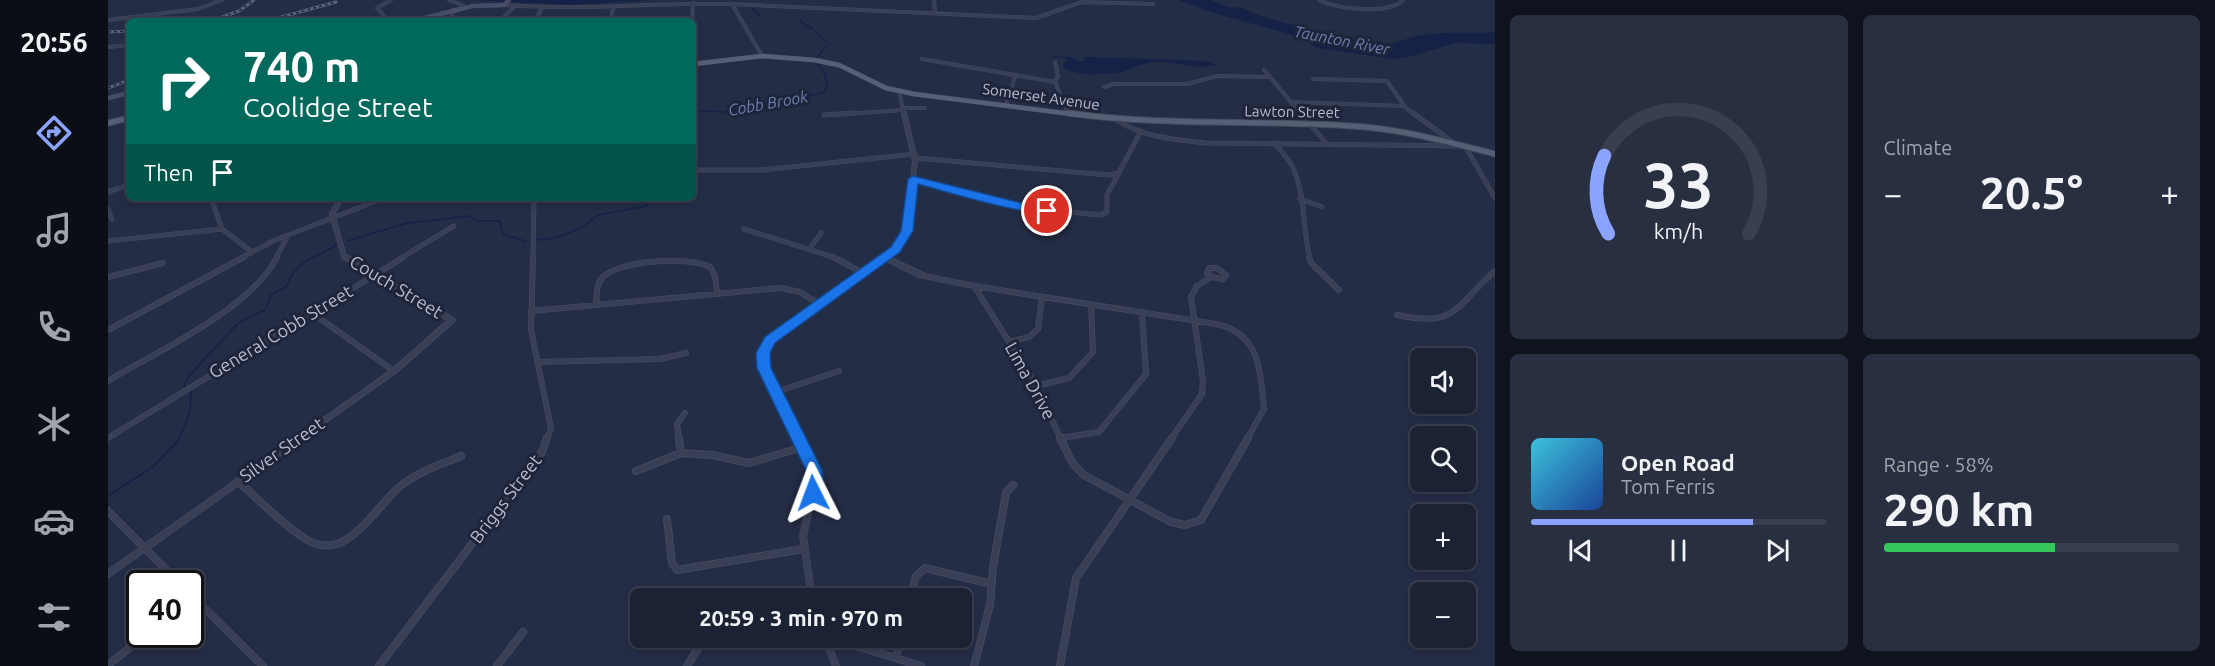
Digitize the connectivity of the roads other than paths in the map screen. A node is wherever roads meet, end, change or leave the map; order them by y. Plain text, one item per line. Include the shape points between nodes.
1 (222, 0) edge
2 (391, 0) edge
3 (448, 0) edge
4 (934, 0) edge
5 (1320, 0) edge
6 (1403, 0) edge
7 (507, 2) edge
8 (693, 3) junction
9 (732, 4) junction
10 (1152, 4) dead end
11 (516, 5) junction
12 (614, 6) junction
13 (467, 7) junction
14 (542, 8) junction
15 (454, 10) junction
16 (935, 13) junction
17 (386, 18) edge
18 (422, 18) edge
19 (451, 18) edge
20 (503, 18) edge
21 (537, 18) edge
22 (611, 18) edge
23 (692, 18) edge
24 (108, 20) edge
25 (126, 45) edge
26 (108, 47) edge
27 (762, 56) junction
28 (922, 59) dead end
29 (1055, 62) dead end
30 (696, 64) edge
31 (1264, 70) dead end
32 (1015, 77) junction
33 (1270, 77) junction
34 (1313, 79) dead end
35 (1055, 82) junction
36 (1104, 87) dead end
37 (899, 92) junction
38 (126, 94) edge
39 (108, 98) edge
40 (1291, 102) junction
41 (1006, 105) junction
42 (1404, 106) junction
43 (926, 108) dead end
44 (903, 109) junction
45 (1068, 114) junction
46 (824, 115) dead end
47 (126, 119) edge
48 (1117, 120) junction
49 (108, 123) edge
50 (1309, 123) junction
51 (1141, 131) junction
52 (1275, 143) junction
53 (1326, 143) junction
54 (1455, 144) junction
55 (1465, 146) junction
56 (1495, 154) edge
57 (915, 156) junction
58 (696, 170) edge
59 (1119, 173) junction
60 (913, 179) junction
61 (126, 186) edge
62 (108, 192) edge
63 (1495, 198) edge
64 (1300, 199) junction
65 (212, 201) edge
66 (340, 201) edge
67 (376, 201) edge
68 (534, 201) edge
69 (1322, 207) dead end
70 (108, 208) edge
71 (333, 217) junction
72 (112, 220) dead end
73 (454, 226) dead end
74 (222, 229) junction
75 (744, 229) dead end
76 (821, 233) dead end
77 (288, 235) junction
78 (108, 241) edge
79 (810, 248) junction
80 (252, 252) junction
81 (885, 258) junction
82 (163, 263) dead end
83 (1495, 271) edge
84 (863, 273) junction
85 (374, 275) junction
86 (108, 277) edge
87 (1211, 277) dead end
88 (974, 286) junction
89 (1339, 290) dead end
90 (717, 293) junction
91 (1042, 297) junction
92 (596, 304) junction
93 (819, 304) junction
94 (1091, 304) junction
95 (531, 311) junction
96 (1142, 312) junction
97 (312, 313) junction
98 (1397, 315) dead end
99 (452, 320) joint
100 (1194, 320) junction
101 (108, 330) edge
102 (1008, 342) junction
103 (686, 353) dead end
104 (537, 362) junction
105 (394, 371) junction
106 (839, 371) dead end
107 (108, 381) edge
108 (1036, 386) junction
109 (776, 392) junction
110 (685, 413) dead end
111 (108, 438) edge
112 (1061, 438) junction
113 (803, 447) junction
114 (681, 453) junction
115 (461, 456) dead end
116 (636, 471) dead end
117 (238, 482) junction
118 (1012, 485) dead end
119 (1130, 501) junction
120 (108, 511) edge
121 (667, 519) dead end
122 (145, 548) junction
123 (803, 549) junction
124 (166, 570) edge
125 (108, 574) edge
126 (992, 585) junction
127 (810, 588) edge
128 (913, 588) edge
129 (204, 609) edge
130 (523, 632) dead end
131 (129, 648) edge
132 (696, 648) edge
133 (830, 648) edge
134 (862, 648) edge
135 (898, 648) edge
136 (896, 657) junction
137 (108, 665) edge
138 (263, 666) edge
139 (379, 666) edge
140 (497, 666) edge
141 (687, 666) edge
142 (836, 666) edge
143 (921, 666) edge
144 (974, 666) edge
145 (1060, 666) edge

1 - 24 street via 198,9
2 - 17 street via 377,8
3 - 13 street
4 - 16 street
5 - 6 street via 1352,9 1398,5
7 - 11 street
7 - 13 main road
8 - 9 street
8 - 12 street
8 - 23 street
9 - 16 street
9 - 27 street
10 - 16 street via 1131,7 1079,2 1055,8 1042,17
11 - 14 street
11 - 20 street
12 - 14 street
12 - 22 street
13 - 15 main road
14 - 21 street
15 - 18 main road
15 - 19 street
25 - 26 street
27 - 30 main road, Somerset Avenue
27 - 37 main road, Somerset Avenue via 816,60 843,67
28 - 32 street
29 - 35 street
31 - 33 street
32 - 35 street
32 - 41 street
33 - 36 street via 1217,76 1187,84
33 - 40 street
34 - 42 street via 1386,81
35 - 45 street
37 - 41 main road, Somerset Avenue
37 - 44 street
38 - 39 main road
40 - 42 street
40 - 50 street
41 - 45 main road, Somerset Avenue
42 - 54 street
43 - 44 street
44 - 46 street
44 - 57 street
45 - 48 main road, Somerset Avenue
47 - 49 main road
48 - 50 main road, Lawton Street
48 - 51 street, Somerset Avenue via 1122,126
50 - 53 street
50 - 54 main road, Lawton Street via 1392,130
51 - 52 street, Somerset Avenue via 1191,142
51 - 59 street
52 - 53 street, Somerset Avenue
52 - 64 street via 1292,165
53 - 55 street, Somerset Avenue
54 - 55 main road, Lawton Street
55 - 56 main road, Somerset Avenue
55 - 63 street
57 - 58 street via 762,170
57 - 59 street via 1108,176
57 - 60 street
59 - 60 street via 1107,195 1107,212 1097,216 1024,208
60 - 81 street via 906,233
61 - 62 street
64 - 69 street
64 - 89 street via 1311,263
65 - 74 street
66 - 71 street
67 - 71 street
68 - 95 street, Briggs Street
70 - 72 street
71 - 77 street
71 - 85 street, Couch Street via 344,256
73 - 85 street, General Cobb Street
74 - 78 street
74 - 80 street
75 - 79 street
76 - 79 street
77 - 80 street
77 - 107 street via 268,275 228,309
79 - 84 street
80 - 101 street
81 - 84 street
81 - 88 street via 925,276
82 - 86 street
83 - 98 street via 1444,319 1421,322
84 - 93 street
85 - 97 street, General Cobb Street
85 - 99 street, Couch Street
87 - 100 street via 1192,294
88 - 91 street, Lima Drive
88 - 102 street, Lima Drive
90 - 92 street
90 - 92 street via 714,273 708,265 678,261 610,272 598,284
90 - 93 street via 786,288
91 - 94 street, Lima Drive
91 - 102 street via 1039,330 1029,338
92 - 95 street
93 - 109 street via 780,331 764,348 763,363
94 - 96 street, Lima Drive
94 - 108 street via 1093,352 1066,381
95 - 104 street, Briggs Street
96 - 100 street, Lima Drive
96 - 112 street via 1147,364 1144,378 1099,432
97 - 105 street
97 - 111 street, General Cobb Street
99 - 105 street, Silver Street
100 - 119 street via 1202,394
100 - 119 street, Lima Drive via 1226,326 1247,338 1264,409 1202,520 1178,525
102 - 108 street, Lima Drive
103 - 104 street via 660,359
104 - 139 street, Briggs Street via 550,422 546,447
105 - 117 street, Silver Street
106 - 109 street
108 - 112 street, Lima Drive
109 - 113 street
110 - 114 street via 677,424
112 - 119 street, Lima Drive via 1079,471
113 - 114 street via 749,463
113 - 123 street via 816,477 804,523
114 - 116 street
115 - 117 street via 403,484 363,528 328,546 305,539
117 - 122 street, Silver Street
118 - 126 street via 1006,493
119 - 145 street via 1076,578
120 - 122 street
121 - 123 street via 672,563 677,570
122 - 124 street
122 - 125 street, Silver Street
123 - 127 street
126 - 128 street via 925,568 916,576
126 - 144 street
129 - 138 street
130 - 140 street
131 - 137 street
132 - 141 street
133 - 142 street
134 - 136 street
135 - 136 street
136 - 143 street

